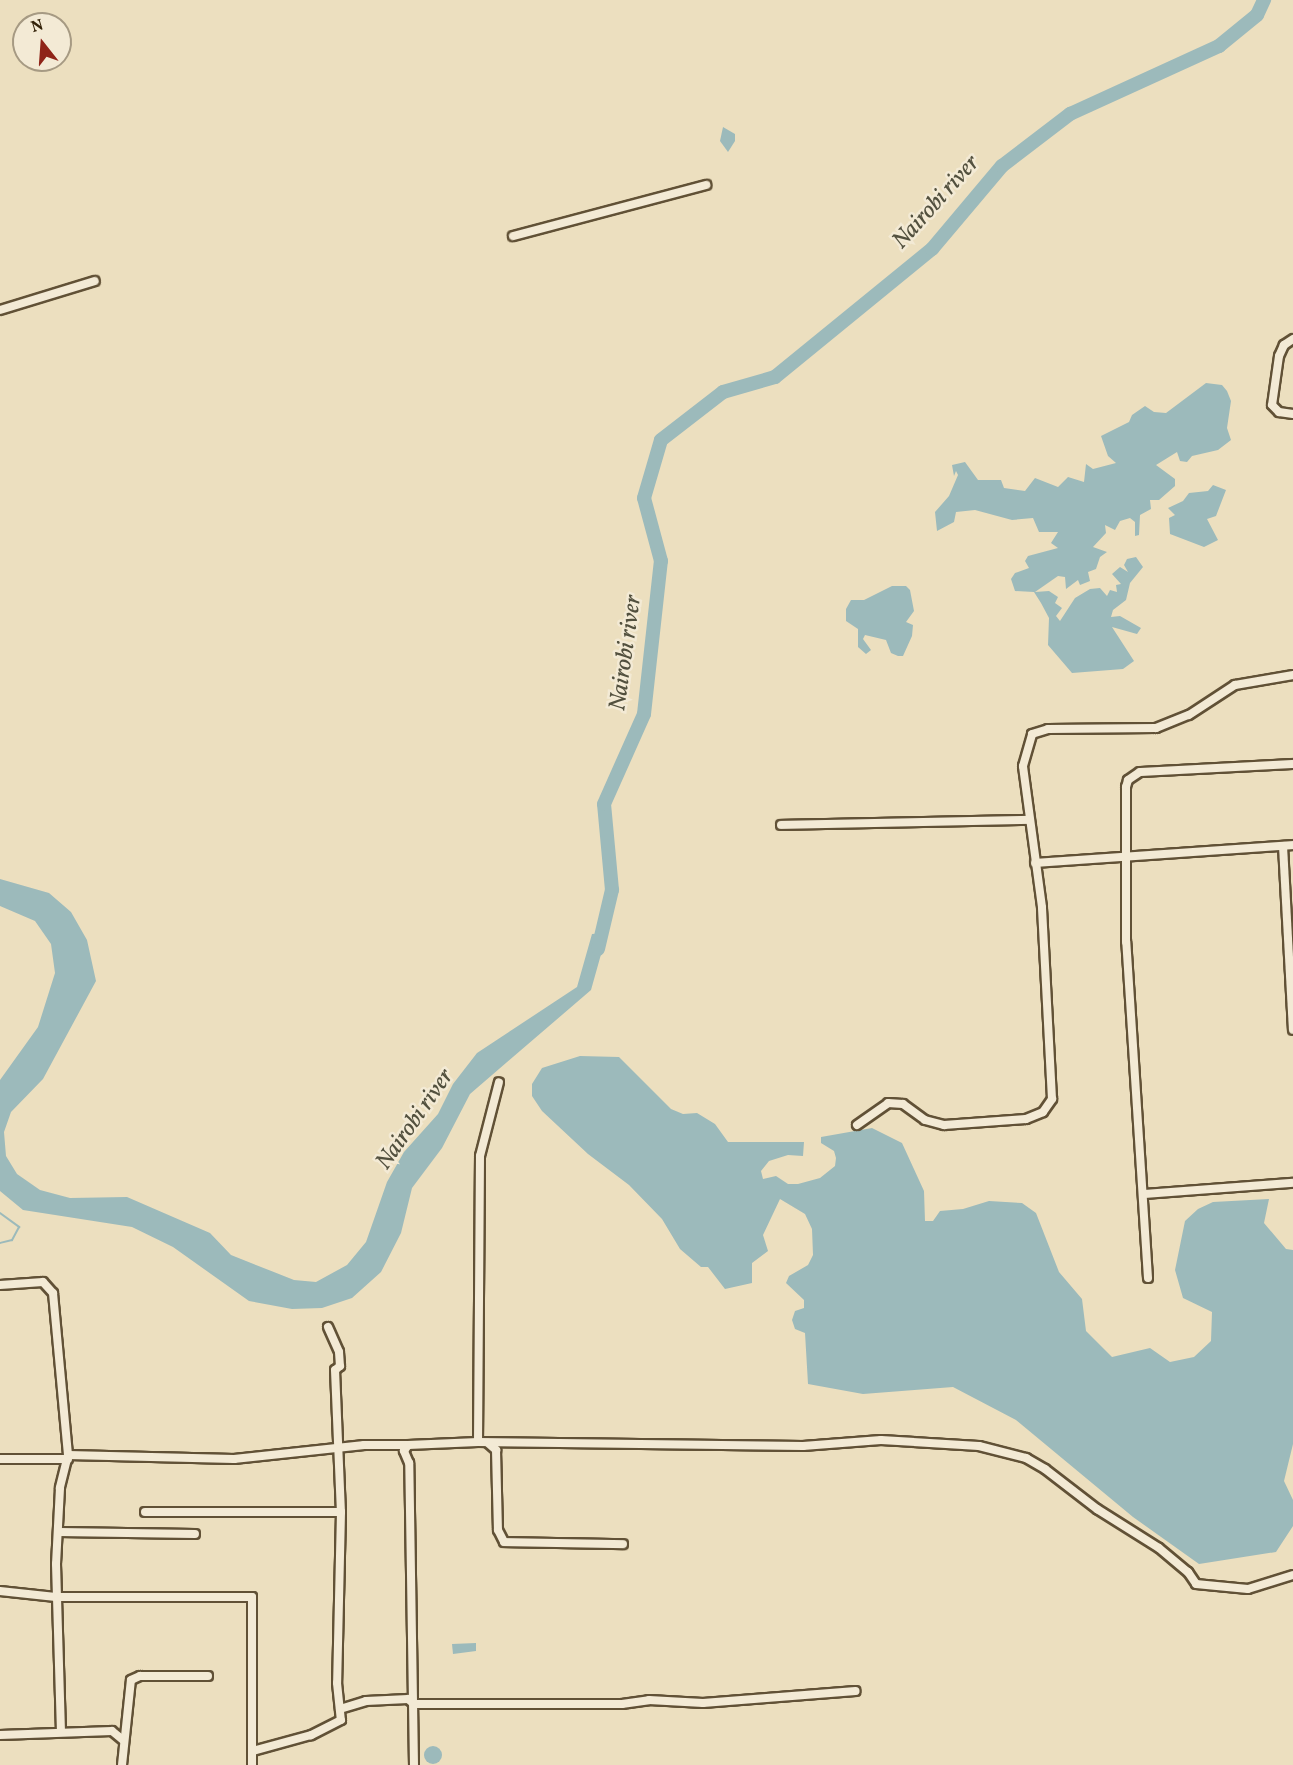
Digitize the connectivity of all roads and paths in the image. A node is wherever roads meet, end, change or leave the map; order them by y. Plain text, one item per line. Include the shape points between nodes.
1 (706, 185) dead end
2 (513, 236) dead end
3 (95, 281) dead end
4 (0, 310) edge
5 (1293, 339) edge
6 (1293, 414) edge
7 (1293, 675) edge
8 (1293, 764) edge
9 (1029, 820) junction
10 (781, 825) dead end
11 (1293, 845) edge
12 (1283, 846) junction
13 (1125, 858) junction
14 (1035, 863) junction
15 (1293, 1030) edge
16 (499, 1082) dead end
17 (857, 1125) dead end
18 (1293, 1183) edge
19 (1145, 1194) junction
20 (1148, 1278) dead end
21 (0, 1285) edge
22 (328, 1327) dead end
23 (478, 1442) junction
24 (488, 1443) junction
25 (408, 1445) junction
26 (340, 1449) junction
27 (68, 1457) junction
28 (0, 1459) edge
29 (145, 1512) dead end
30 (340, 1512) junction
31 (59, 1532) junction
32 (195, 1534) dead end
33 (623, 1544) dead end
34 (1293, 1575) edge
35 (0, 1591) edge
36 (56, 1597) junction
37 (208, 1676) dead end
38 (856, 1691) dead end
39 (414, 1704) junction
40 (340, 1709) junction
41 (61, 1730) junction
42 (0, 1735) edge
43 (123, 1740) junction
44 (253, 1750) junction
45 (122, 1765) edge
46 (252, 1765) edge
47 (414, 1765) edge

1 - 2 street
3 - 4 street
5 - 6 street via 1284,345 1279,356 1272,405 1279,412
7 - 9 street via 1235,685 1189,715 1156,728 1048,729 1032,734 1023,766
8 - 13 street via 1134,774 1126,788
9 - 10 street
9 - 14 street
11 - 12 street
12 - 13 street
12 - 15 street
13 - 14 street
13 - 19 street via 1126,942
14 - 17 street via 1054,1086 1048,1105 1026,1119 944,1125 925,1120 903,1104 888,1103
16 - 23 street via 480,1156
18 - 19 street
19 - 20 street
21 - 27 street via 43,1282 51,1286
22 - 26 street via 339,1352 340,1366 335,1370
23 - 24 street
23 - 25 street
24 - 33 street via 496,1450 498,1530 504,1542
24 - 34 street via 803,1446 881,1440 988,1447 1045,1469 1097,1509 1159,1548 1188,1572 1196,1584 1248,1589
25 - 26 street
25 - 39 street via 404,1451 409,1463
26 - 27 street via 234,1459
26 - 30 street
27 - 28 street
27 - 31 street via 60,1488
29 - 30 street
30 - 40 street
31 - 32 street
31 - 36 street
35 - 36 street
36 - 41 street
36 - 44 street via 252,1597
37 - 43 street via 140,1676 131,1680
38 - 39 street via 703,1703
39 - 40 street via 408,1699 366,1701
39 - 47 street
40 - 44 street via 341,1720 327,1728
41 - 42 street
41 - 43 street via 112,1731
43 - 45 street
44 - 46 street

